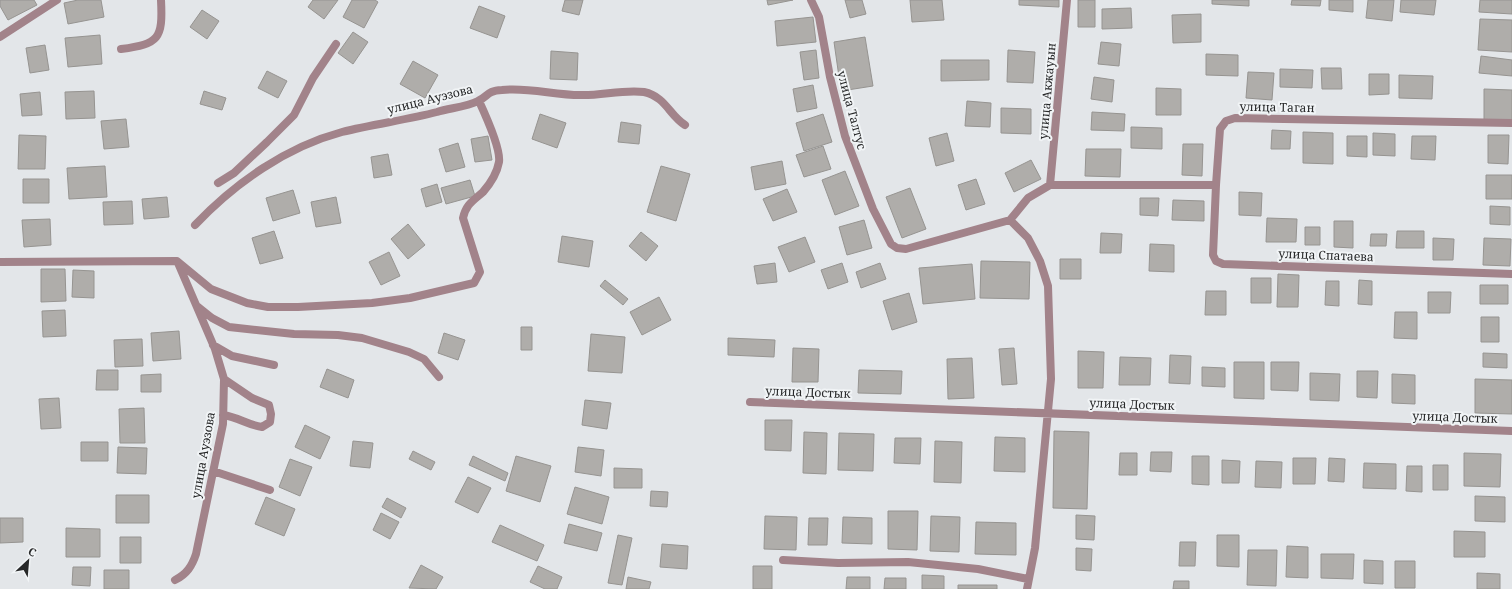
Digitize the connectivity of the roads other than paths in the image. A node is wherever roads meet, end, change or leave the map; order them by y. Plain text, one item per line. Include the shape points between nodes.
1 (57, 0) edge
2 (161, 0) edge
3 (811, 0) edge
4 (1067, 0) edge
5 (0, 37) edge
6 (336, 44) dead end
7 (121, 50) dead end
8 (479, 101) junction
9 (1512, 123) edge
10 (685, 125) dead end
11 (218, 183) dead end
12 (1050, 184) junction
13 (1216, 185) junction
14 (1010, 220) junction
15 (195, 225) dead end
16 (177, 261) junction
17 (0, 262) edge
18 (1512, 274) edge
19 (196, 306) junction
20 (213, 345) junction
21 (274, 365) dead end
22 (439, 377) dead end
23 (224, 380) junction
24 (750, 402) dead end
25 (1048, 413) junction
26 (223, 415) junction
27 (1512, 431) edge
28 (213, 471) junction
29 (270, 490) dead end
30 (782, 560) dead end
31 (1028, 579) junction
32 (175, 580) dead end
33 (1027, 589) edge

1 - 5 street
2 - 7 street via 160,30 154,40 149,44
3 - 14 street, улица Талтус via 820,17 830,77 845,136 873,209 891,244 906,249
4 - 12 street, улица Акжауын
6 - 11 street via 313,78 294,115 234,173
8 - 10 street, улица Ауэзова via 490,91 518,89 581,96 643,92 660,99
8 - 15 street, улица Ауэзова via 342,132 302,147 251,176 211,208
8 - 16 street via 491,129 499,159 492,180 464,209 463,218 480,272 474,283 410,298 372,303 298,308 268,307 211,290
9 - 13 street, улица Таган via 1235,118 1226,121 1220,128
12 - 13 street
12 - 14 street via 1028,198
13 - 18 street, улица Спатаева via 1213,255 1216,261 1223,264
14 - 25 street via 1028,238 1040,261 1048,286 1051,379
16 - 17 street
16 - 19 street, улица Ауэзова
19 - 20 street, улица Ауэзова
19 - 22 street via 230,327 362,338 424,359
20 - 21 street via 232,356
20 - 23 street, улица Ауэзова
23 - 26 street, улица Ауэзова
23 - 26 street via 252,398 269,405 271,414 270,422 262,427 238,417
24 - 25 street, улица Достык
25 - 27 street, улица Достык
25 - 31 street via 1035,548
26 - 28 street, улица Ауэзова
28 - 29 street
28 - 32 street, улица Ауэзова via 196,554 191,567
30 - 31 street via 838,563 908,562 978,569
31 - 33 street

